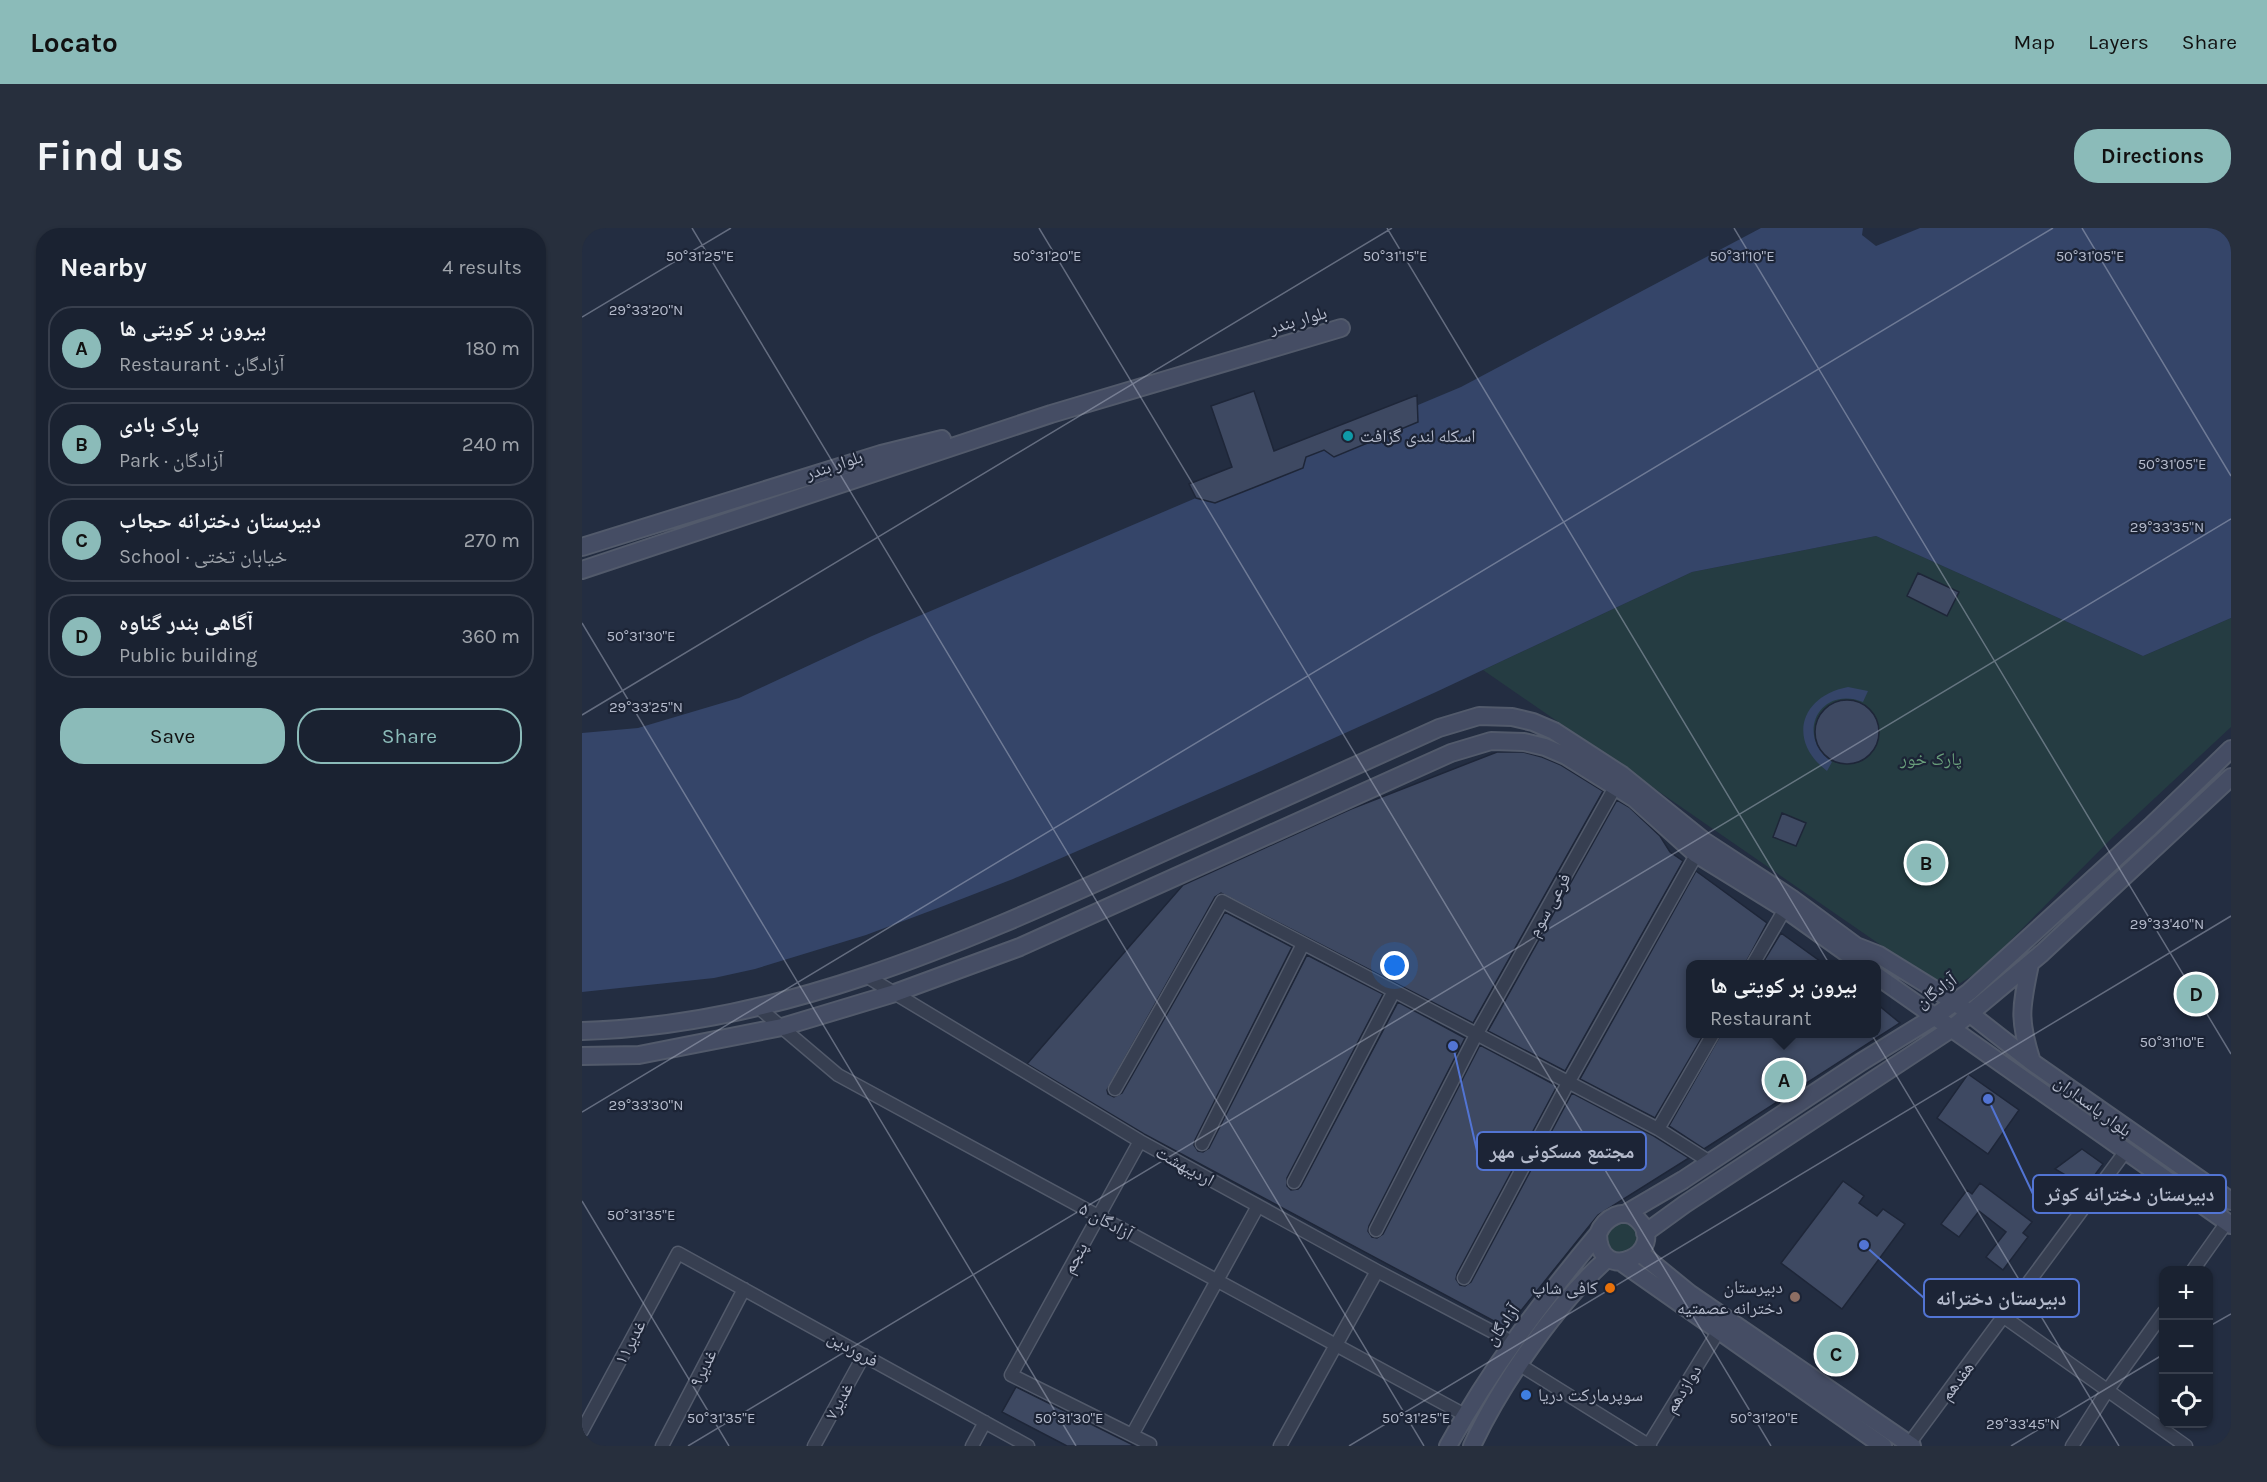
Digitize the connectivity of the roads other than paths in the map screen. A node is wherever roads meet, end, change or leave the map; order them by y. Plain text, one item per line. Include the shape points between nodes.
1 (582, 547) edge
2 (582, 570) edge
3 (2231, 749) edge
4 (1622, 775) junction
5 (2231, 777) edge
6 (1700, 848) junction
7 (1788, 904) junction
8 (1303, 944) junction
9 (1755, 960) edge
10 (1857, 960) edge
11 (2030, 964) junction
12 (866, 976) junction
13 (1881, 979) edge
14 (1394, 992) junction
15 (895, 993) junction
16 (1955, 1002) junction
17 (759, 1008) junction
18 (1971, 1013) junction
19 (1934, 1017) junction
20 (782, 1027) junction
21 (1951, 1029) junction
22 (582, 1031) edge
23 (1476, 1035) junction
24 (1711, 1038) edge
25 (582, 1056) edge
26 (2032, 1062) junction
27 (1568, 1083) junction
28 (1114, 1089) dead end
29 (2113, 1118) junction
30 (1658, 1129) junction
31 (2101, 1135) junction
32 (1140, 1141) junction
33 (1202, 1144) dead end
34 (2125, 1152) junction
35 (1710, 1162) junction
36 (1294, 1182) dead end
37 (2231, 1201) edge
38 (1258, 1206) junction
39 (1625, 1214) junction
40 (1098, 1217) junction
41 (2229, 1224) edge
42 (1376, 1230) dead end
43 (1645, 1233) junction
44 (1598, 1234) junction
45 (678, 1252) joint
46 (1640, 1253) junction
47 (1615, 1260) junction
48 (2196, 1266) edge
49 (1377, 1271) junction
50 (1464, 1278) dead end
51 (1217, 1281) junction
52 (744, 1289) junction
53 (2004, 1317) junction
54 (2159, 1318) edge
55 (1718, 1332) junction
56 (1512, 1342) junction
57 (1335, 1346) junction
58 (864, 1355) junction
59 (1520, 1365) junction
60 (2107, 1391) junction
61 (1465, 1415) junction
62 (985, 1422) junction
63 (582, 1431) edge
64 (1132, 1435) junction
65 (1911, 1445) edge
66 (662, 1446) edge
67 (814, 1446) edge
68 (972, 1446) edge
69 (1028, 1446) edge
70 (1149, 1446) edge
71 (1280, 1446) edge
72 (1448, 1446) edge
73 (1472, 1446) edge
74 (1649, 1446) edge
75 (1884, 1446) edge
76 (2072, 1446) edge
77 (2186, 1446) edge

1 - 2 main road, بلوار بندر via 1150,372 1341,328 1051,414
3 - 16 main road, آزادگان
4 - 6 main road
4 - 12 main road via 1554,731 1533,722 1479,716 1439,728 1008,923
4 - 23 street, فرعی سوم
5 - 11 main road
6 - 7 main road
6 - 15 main road via 1566,756 1524,742 1491,741 1451,753 1020,947
6 - 27 street
7 - 9 street
7 - 10 main road
7 - 16 main road, بلوار پاسداران
8 - 14 street
8 - 28 street via 1222,901
8 - 33 street
11 - 18 main road
11 - 26 main road via 2021,1009
12 - 15 street, اردیبهشت
12 - 17 main road
13 - 19 main road, بلوار پاسداران
14 - 23 street
14 - 36 street
15 - 20 main road
15 - 32 street, اردیبهشت
16 - 18 main road, بلوار پاسداران
16 - 19 main road, آزادگان
17 - 20 street, آزادگان ۵
17 - 22 main road via 627,1030
18 - 21 main road
18 - 26 main road, بلوار پاسداران
19 - 21 main road, بلوار پاسداران
19 - 35 main road, آزادگان
20 - 25 main road via 639,1055
20 - 40 street, آزادگان ۵ via 838,1075
21 - 31 main road, بلوار پاسداران
21 - 43 main road
23 - 27 street
23 - 42 street, فرعی سوم
24 - 30 street
26 - 29 main road, بلوار پاسداران
27 - 30 street
27 - 50 street
29 - 31 main road
29 - 37 main road, بلوار پاسداران
30 - 35 street
31 - 34 main road, بلوار پاسداران
32 - 38 street, اردیبهشت
32 - 40 street, پنجم
34 - 41 main road, بلوار پاسداران
34 - 53 street, هفدهم
35 - 39 main road, آزادگان
38 - 49 street, اردیبهشت
38 - 51 street
39 - 43 main road via 1638,1220
39 - 44 main road via 1605,1221
40 - 51 street, آزادگان ۵
40 - 64 street, پنجم via 1011,1375
41 - 48 street
43 - 46 main road
44 - 47 main road via 1602,1251
44 - 56 main road, آزادگان
45 - 52 street, فروردین
45 - 63 street, غدیر۱۱
46 - 47 main road via 1634,1258
46 - 65 main road via 1689,1293
47 - 55 main road
47 - 59 main road, آزادگان via 1569,1296
49 - 56 street, اردیبهشت
49 - 57 street
51 - 57 street, آزادگان ۵
51 - 64 street
52 - 58 street, فروردین
52 - 66 street, غدیر۹
53 - 60 street
53 - 65 street, هفدهم
54 - 60 street
55 - 74 street, دوازدهم
55 - 75 main road
56 - 61 main road, آزادگان
57 - 61 street, آزادگان ۵
57 - 71 street
58 - 62 street, فروردین
58 - 67 street, غدیر۷
59 - 73 main road, آزادگان
59 - 74 street
60 - 76 street
60 - 77 street
61 - 72 main road, آزادگان
62 - 68 street
62 - 69 street, فروردین
64 - 70 street

